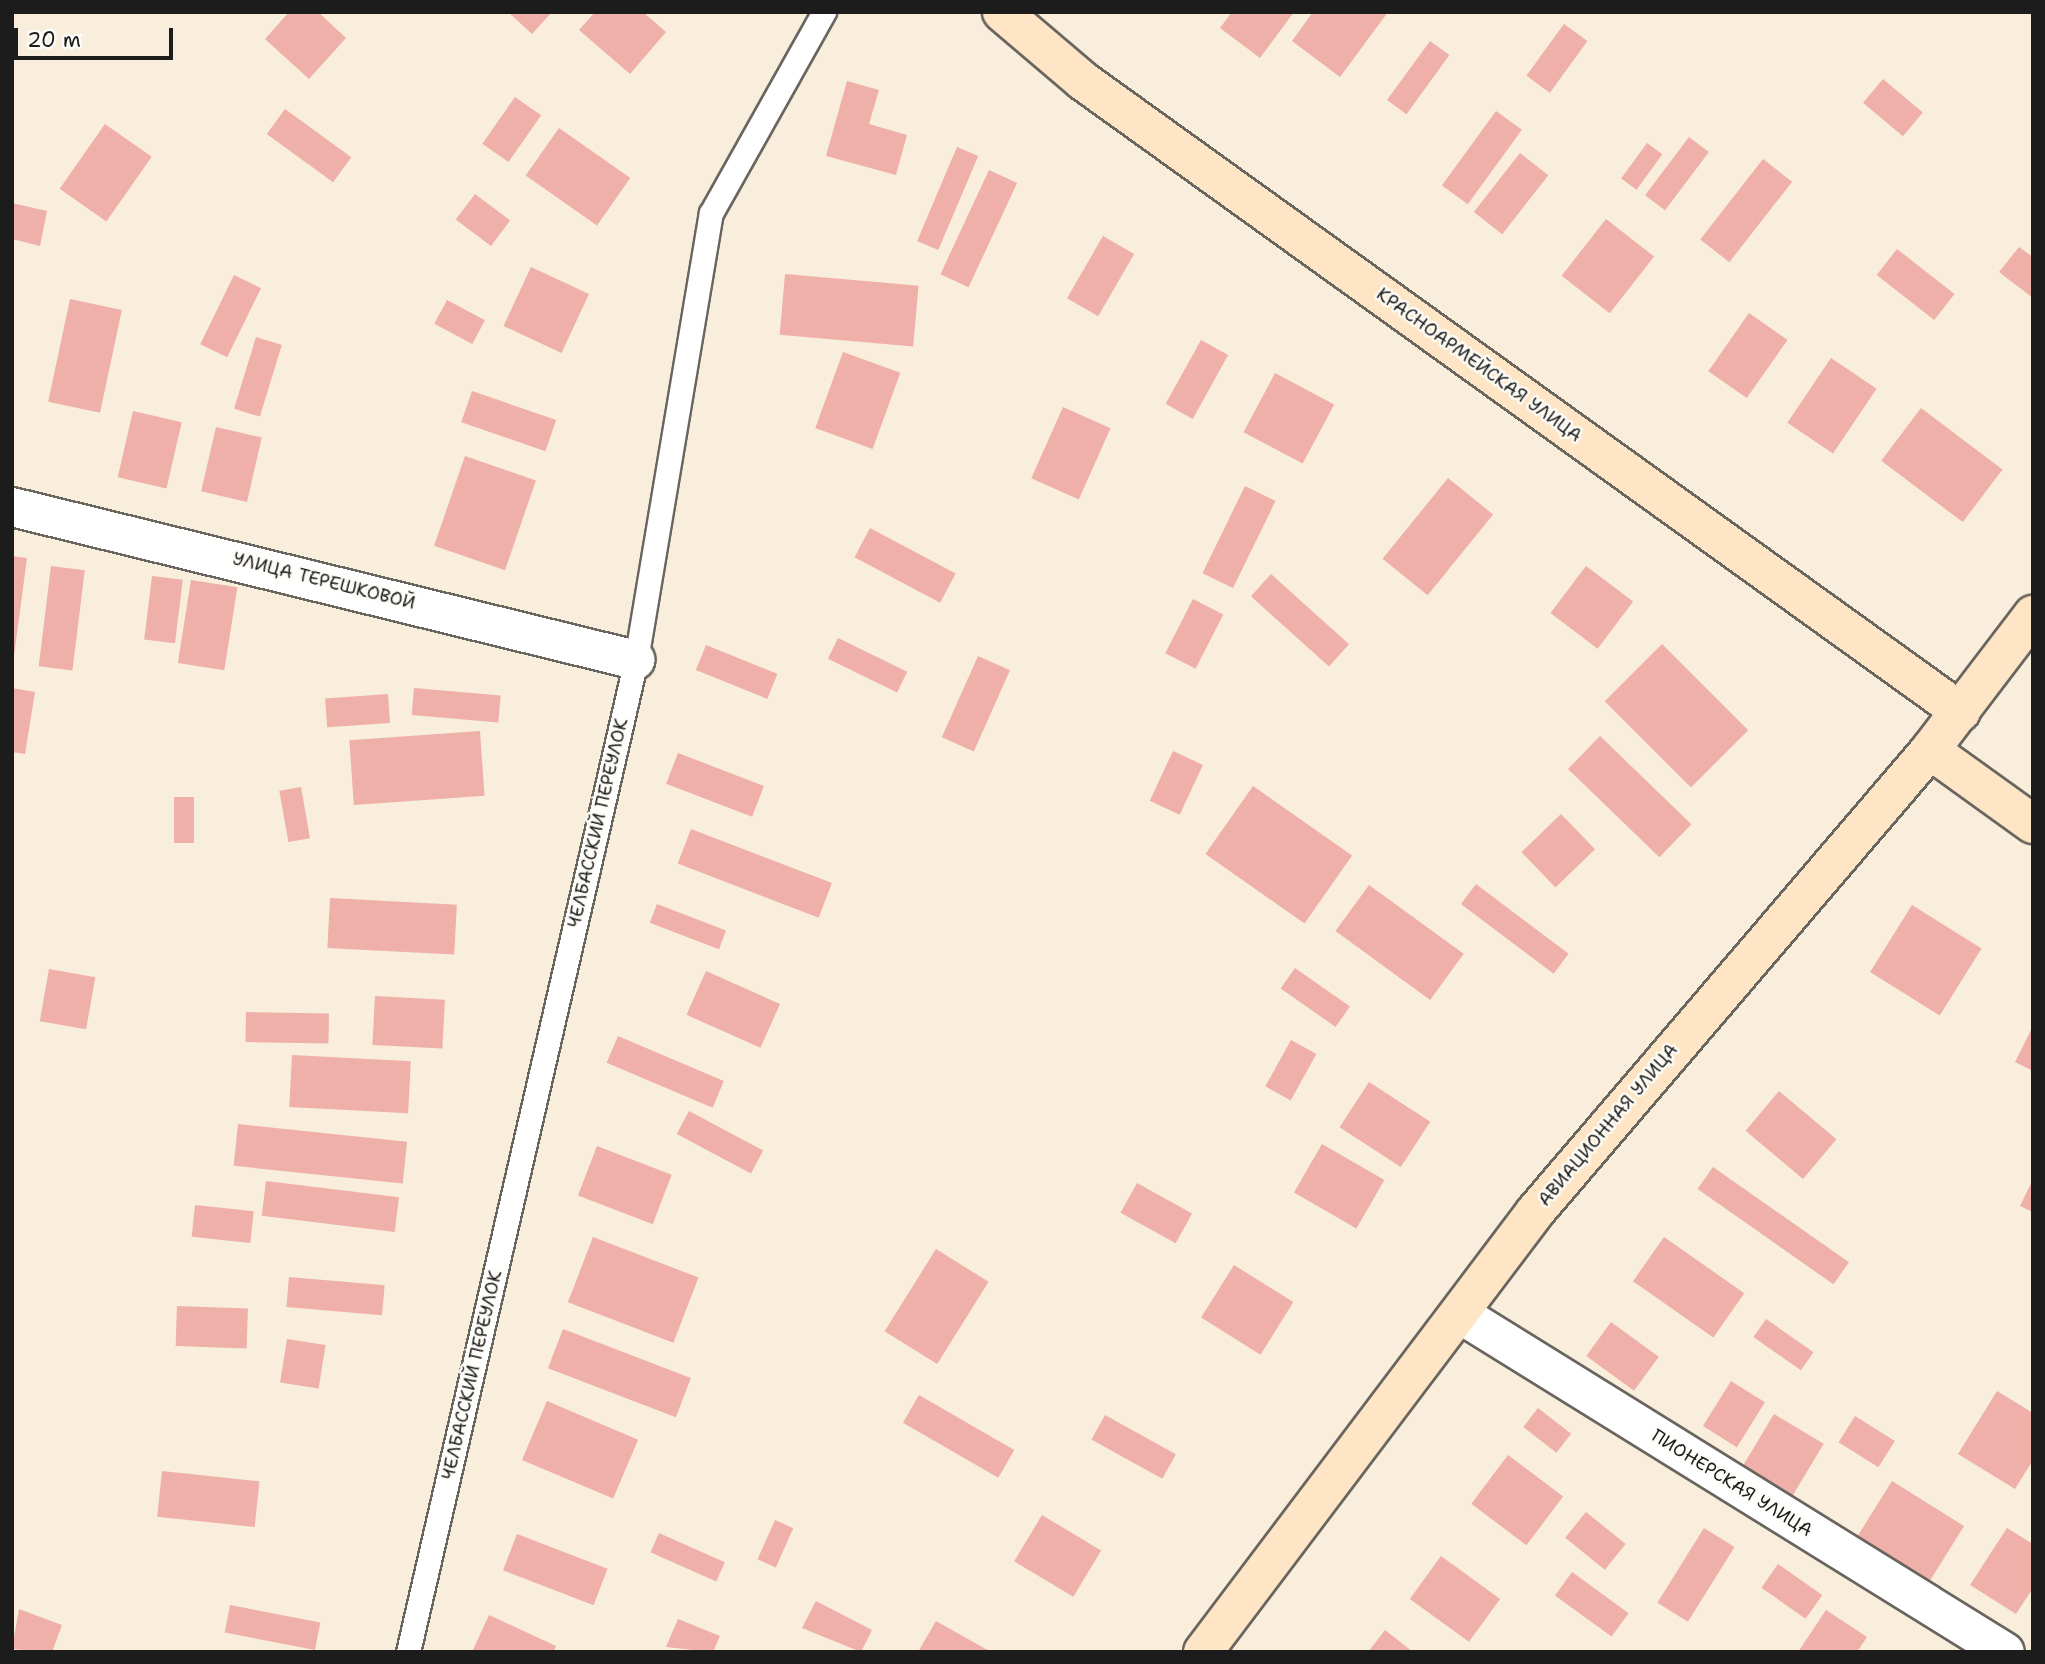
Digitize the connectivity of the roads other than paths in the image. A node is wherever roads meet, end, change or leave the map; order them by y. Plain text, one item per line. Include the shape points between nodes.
1 (824, 12) edge
2 (1002, 12) edge
3 (12, 507) edge
4 (2033, 615) edge
5 (636, 660) junction
6 (1961, 712) junction
7 (1930, 750) junction
8 (2033, 824) edge
9 (1460, 1314) junction
10 (408, 1652) edge
11 (1203, 1652) edge
12 (2005, 1652) edge

1 - 5 lane, ЧЕЛБАССКИЙ ПЕРЕУЛОК via 710,213
2 - 6 main road, КРАСНОАРМЕЙСКАЯ УЛИЦА via 1083,80
3 - 5 street, УЛИЦА ТЕРЕШКОВОЙ
4 - 6 main road, АВИАЦИОННАЯ УЛИЦА
5 - 10 lane, ЧЕЛБАССКИЙ ПЕРЕУЛОК
6 - 7 main road, АВИАЦИОННАЯ УЛИЦА
7 - 8 main road
7 - 9 main road, АВИАЦИОННАЯ УЛИЦА via 1734,973 1535,1212
9 - 11 main road, АВИАЦИОННАЯ УЛИЦА
9 - 12 street, ПИОНЕРСКАЯ УЛИЦА

